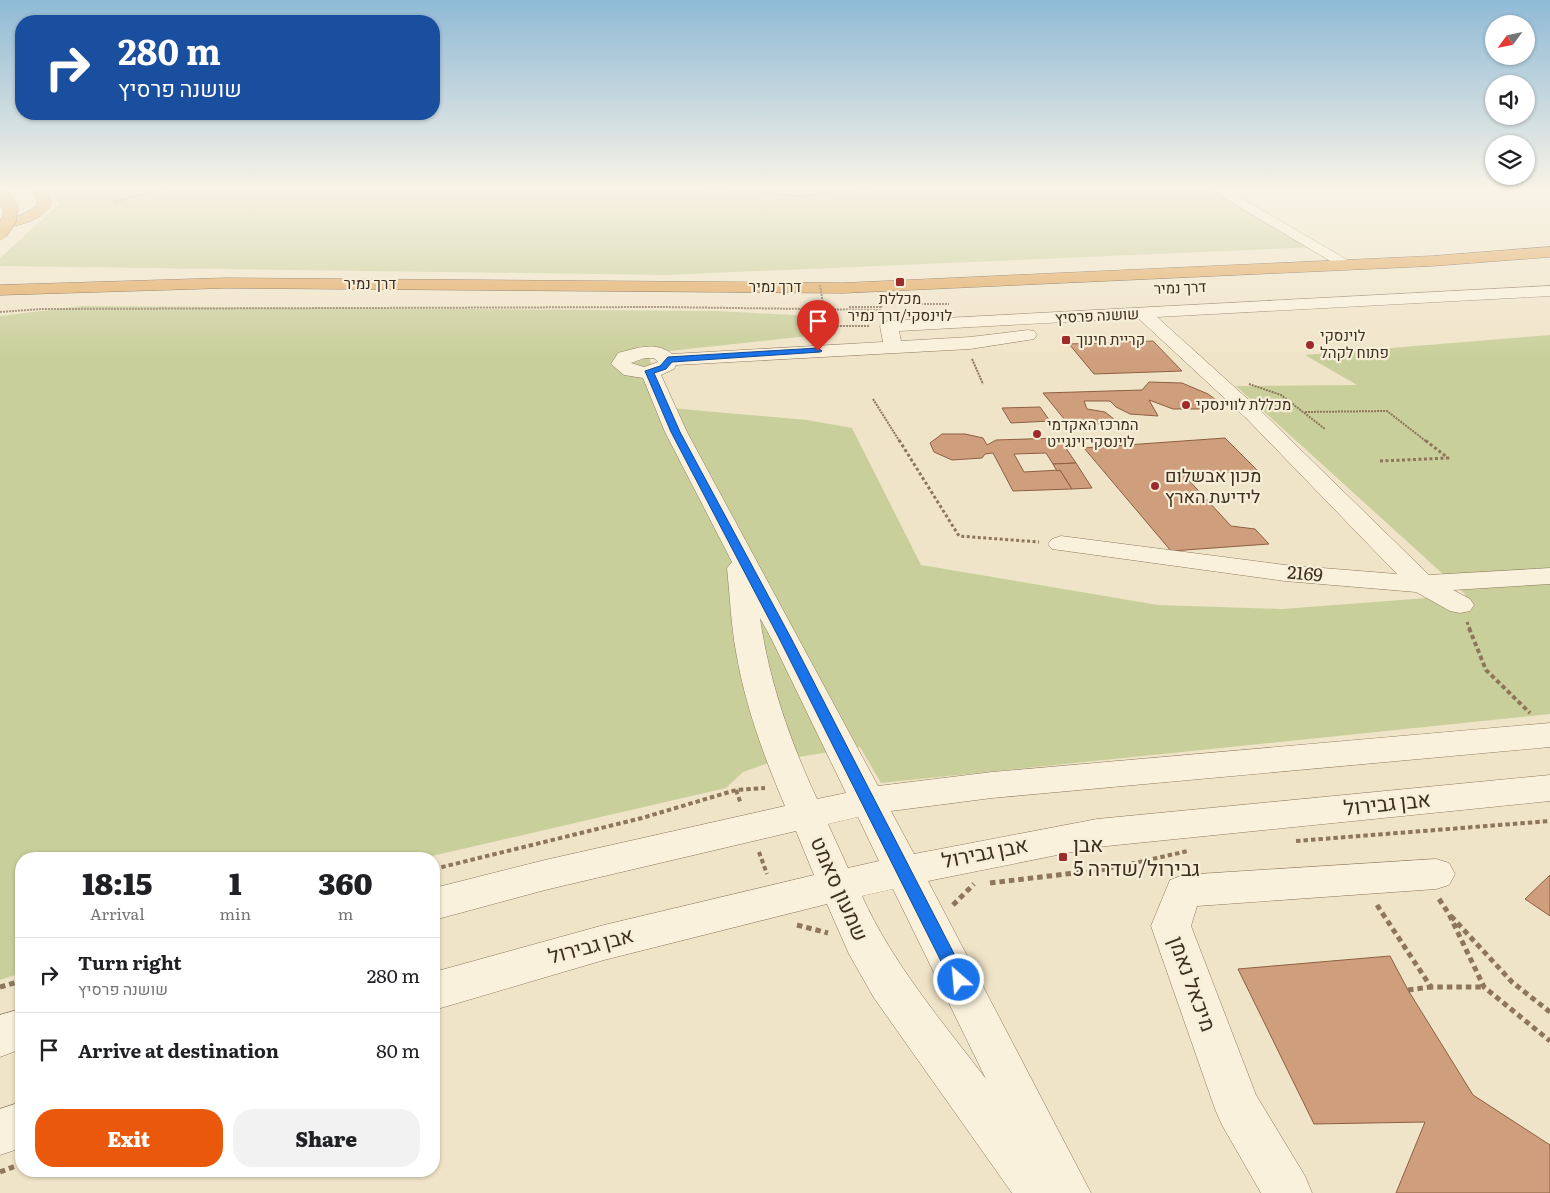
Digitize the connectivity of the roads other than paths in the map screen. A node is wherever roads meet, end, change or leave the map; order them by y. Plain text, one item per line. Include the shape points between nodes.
1 (1311, 244) edge
2 (1550, 252) edge
3 (1348, 265) junction
4 (1486, 273) dead end
5 (0, 284) edge
6 (108, 285) junction
7 (0, 290) edge
8 (1550, 291) edge
9 (257, 300) dead end
10 (139, 302) dead end
11 (0, 306) edge
12 (1138, 314) junction
13 (893, 347) junction
14 (668, 360) junction
15 (650, 371) junction
16 (733, 540) junction
17 (1061, 544) road end
18 (1550, 576) edge
19 (1422, 584) junction
20 (1460, 605) road end
21 (1542, 726) edge
22 (1550, 788) edge
23 (799, 800) junction
24 (868, 801) junction
25 (902, 869) junction
26 (1430, 875) road end
27 (836, 886) junction
28 (440, 903) edge
29 (440, 989) edge
30 (15, 1031) edge
31 (0, 1036) edge
32 (15, 1127) edge
33 (0, 1132) edge
34 (1042, 1193) edge
35 (1067, 1193) edge
36 (1288, 1193) edge

1 - 3 street
2 - 3 highway, דרך נמיר
3 - 6 highway, דרך נמיר via 843,288
4 - 9 highway, דרך נמיר via 822,301 649,298
5 - 6 highway
6 - 7 highway, דרך נמיר
8 - 12 street, שושנה פרסיץ
10 - 11 highway
12 - 13 street via 1055,332 970,344
12 - 13 street, שושנה פרסיץ via 889,326
12 - 19 street via 1254,415
13 - 14 street
14 - 15 street via 663,368
14 - 15 street via 659,353 645,352 622,360 621,364 628,369
15 - 16 street, שמעון סאמט via 676,432
16 - 23 street, שמעון סאמט via 759,690
16 - 24 street, שמעון סאמט
17 - 19 street, 2169 via 1285,573
18 - 19 street, 2169
19 - 20 street
21 - 24 street
22 - 25 street, אבן גבירול via 1097,833
23 - 24 street
23 - 27 street, שמעון סאמט
23 - 28 street via 750,827
24 - 25 street, שמעון סאמט
25 - 27 street, אבן גבירול
25 - 35 street, שמעון סאמט
26 - 36 street, מיכאל נאמן via 1183,891 1171,926 1238,1109
27 - 29 street, אבן גבירול via 781,911 627,936
27 - 34 street, שמעון סאמט via 863,942 889,985
30 - 31 street
32 - 33 street

